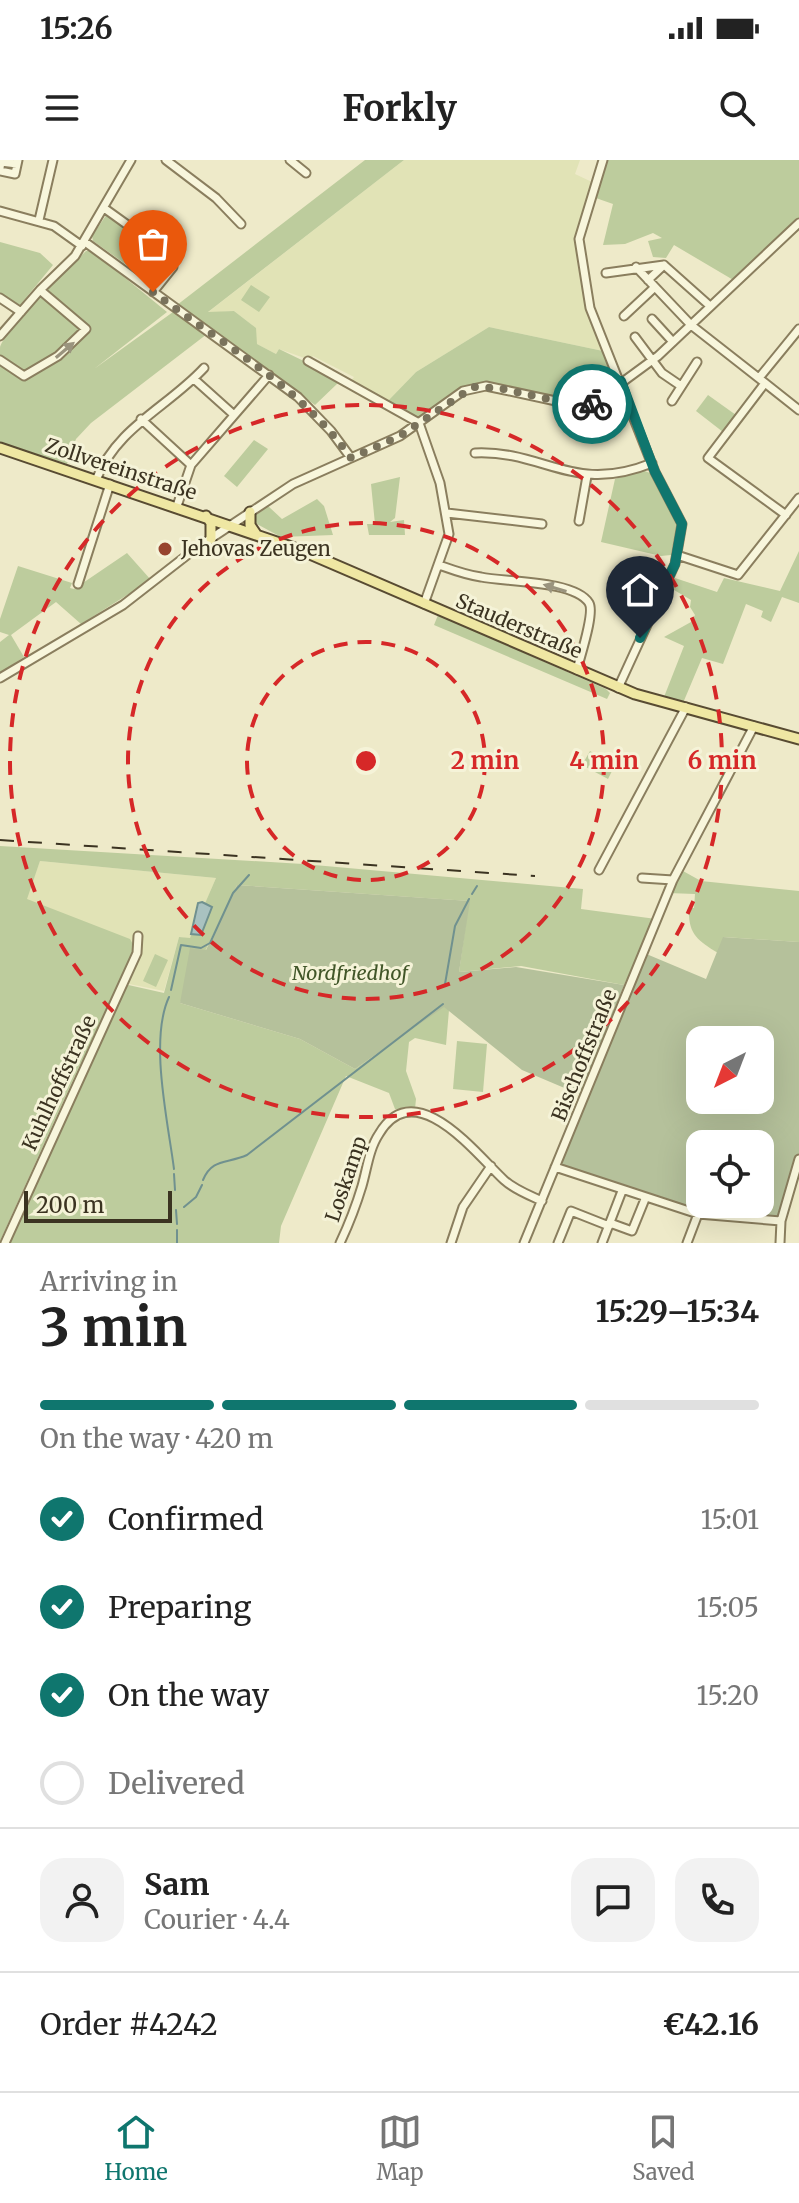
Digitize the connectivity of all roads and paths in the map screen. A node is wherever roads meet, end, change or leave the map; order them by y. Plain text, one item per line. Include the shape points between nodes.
1 (53, 160) edge
2 (131, 160) edge
3 (166, 160) edge
4 (290, 160) edge
5 (603, 160) edge
6 (18, 162) edge
7 (0, 170) edge
8 (306, 173) dead end
9 (104, 208) junction
10 (0, 211) edge
11 (39, 220) junction
12 (799, 223) edge
13 (241, 224) dead end
14 (84, 244) junction
15 (664, 265) junction
16 (636, 267) junction
17 (606, 273) dead end
18 (648, 280) junction
19 (655, 287) junction
20 (40, 290) junction
21 (153, 292) junction
22 (0, 298) edge
23 (710, 306) junction
24 (21, 312) junction
25 (624, 316) dead end
26 (652, 319) dead end
27 (691, 325) junction
28 (799, 329) edge
29 (0, 336) edge
30 (635, 337) dead end
31 (796, 340) edge
32 (673, 342) junction
33 (654, 359) junction
34 (0, 360) edge
35 (308, 361) dead end
36 (697, 362) dead end
37 (204, 368) dead end
38 (269, 375) junction
39 (194, 379) junction
40 (621, 381) junction
41 (762, 381) junction
42 (681, 386) junction
43 (672, 401) dead end
44 (799, 410) edge
45 (233, 414) junction
46 (141, 419) junction
47 (419, 423) junction
48 (0, 448) edge
49 (475, 453) dead end
50 (351, 458) junction
51 (652, 463) junction
52 (191, 465) junction
53 (587, 476) junction
54 (96, 480) junction
55 (110, 484) junction
56 (797, 503) edge
57 (177, 506) junction
58 (250, 512) junction
59 (447, 513) junction
60 (786, 515) junction
61 (206, 516) junction
62 (579, 521) dead end
63 (542, 524) dead end
64 (231, 525) junction
65 (256, 534) junction
66 (211, 539) junction
67 (677, 555) junction
68 (439, 565) junction
69 (78, 584) dead end
70 (424, 604) junction
71 (577, 670) junction
72 (0, 678) edge
73 (618, 688) junction
74 (686, 707) junction
75 (754, 726) junction
76 (799, 739) edge
77 (599, 870) dead end
78 (642, 878) dead end
79 (673, 880) junction
80 (138, 936) dead end
81 (799, 1159) edge
82 (491, 1166) junction
83 (555, 1167) junction
84 (622, 1191) junction
85 (645, 1199) junction
86 (542, 1201) junction
87 (686, 1211) edge
88 (696, 1218) edge
89 (745, 1218) edge
90 (781, 1221) junction
91 (610, 1225) junction
92 (5, 1243) edge
93 (340, 1243) edge
94 (451, 1243) edge
95 (524, 1243) edge
96 (558, 1243) edge
97 (602, 1243) edge
98 (687, 1243) edge
99 (780, 1243) edge

1 - 11 street
2 - 9 street
3 - 13 street
4 - 8 street
5 - 40 street via 579,249 593,318
6 - 7 street via 15,174
9 - 14 street
9 - 21 street via 173,267
10 - 11 street
11 - 14 street
12 - 23 street
14 - 20 street
14 - 21 street
15 - 16 street
15 - 18 street
15 - 23 street
16 - 17 street
16 - 18 street
18 - 19 street
19 - 25 street
19 - 27 street
20 - 24 street
34 -> 20 street via 24,376 58,356 86,329
21 - 38 street
22 - 24 street
23 - 27 street
24 - 29 street
26 - 32 street
27 - 32 street
27 - 41 street
28 - 31 street
30 - 33 street
31 - 41 street
32 - 33 street
33 - 40 street
33 - 42 street via 662,373
35 - 47 street
36 - 42 street
37 - 39 street
38 - 45 street
38 - 50 street via 313,411
39 - 45 street
39 - 46 street
40 - 47 street via 582,406 473,387
40 - 51 street
41 - 44 street
41 - 60 street via 708,458
42 - 43 street
45 - 52 street
46 - 52 street
46 - 54 street via 109,452
47 - 50 street
47 - 59 street
48 - 54 main road, Zollvereinstraße
49 - 53 street
50 - 58 street via 293,484
51 - 53 street via 616,476
51 - 67 street via 682,524
52 - 57 street
53 - 62 street
54 - 55 main road, Zollvereinstraße
55 - 57 main road, Zollvereinstraße
55 - 69 street
56 - 60 street
57 - 61 main road, Zollvereinstraße
58 - 64 street
58 - 65 main road
59 - 63 street
59 - 68 street via 449,539
60 - 67 street via 738,575
61 - 64 main road, Zollvereinstraße
61 - 66 main road
64 - 65 main road, Stauderstraße
64 - 66 street
65 - 70 main road, Stauderstraße
66 - 72 street via 123,605
67 - 73 street
68 - 70 street
71 -> 68 street via 590,614 583,598 551,586 485,578
70 - 71 main road, Stauderstraße
71 - 73 main road, Stauderstraße
73 - 74 main road, Stauderstraße
74 - 75 main road, Stauderstraße
74 - 77 street
75 - 76 main road, Stauderstraße
75 - 79 street, Bischoffstraße
78 - 79 street
79 - 83 street, Bischoffstraße
80 - 92 street, Kuhlhoffstraße via 137,953
81 - 90 street
82 - 86 street, Loskamp via 512,1186
82 - 93 street, Loskamp via 435,1119 399,1114 376,1138
82 - 94 street via 463,1207
83 - 84 street
83 - 86 street, Bischoffstraße
84 - 85 street
84 - 91 street
85 - 87 street
85 - 91 street via 632,1231
86 - 95 street, Bischoffstraße
88 - 98 street
89 - 90 street
90 - 99 street
91 - 96 street via 571,1211
91 - 97 street

